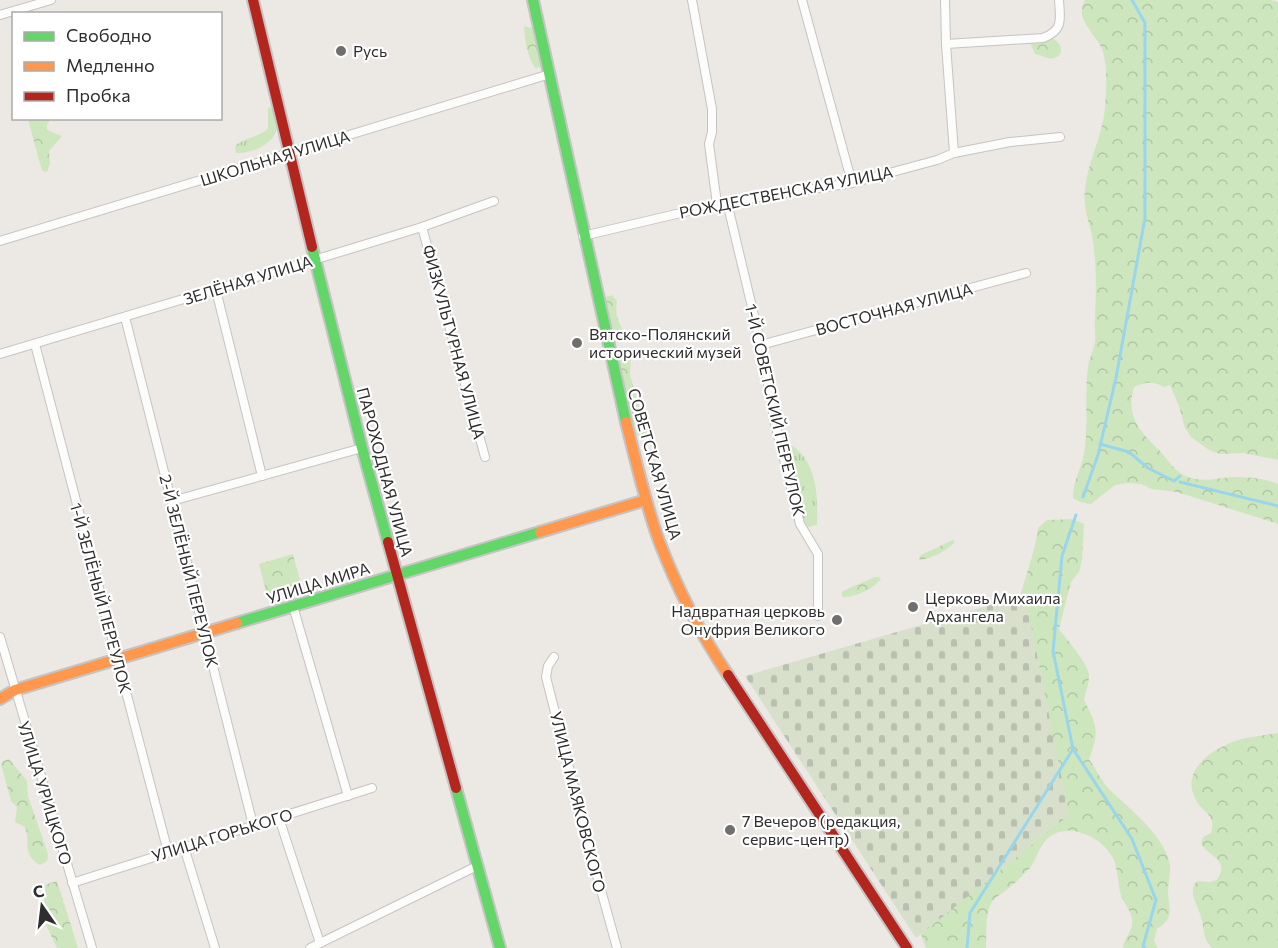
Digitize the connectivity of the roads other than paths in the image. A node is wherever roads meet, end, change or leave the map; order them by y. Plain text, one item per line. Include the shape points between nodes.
1 (51, 0) edge
2 (253, 0) edge
3 (533, 0) edge
4 (692, 0) edge
5 (802, 0) edge
6 (945, 0) edge
7 (1059, 0) edge
8 (0, 15) edge
9 (946, 44) junction
10 (550, 74) junction
11 (1060, 137) dead end
12 (290, 153) junction
13 (954, 153) junction
14 (852, 183) junction
15 (494, 201) dead end
16 (727, 202) junction
17 (717, 204) junction
18 (422, 227) junction
19 (584, 236) junction
20 (0, 241) edge
21 (315, 260) junction
22 (1026, 273) dead end
23 (216, 290) junction
24 (126, 317) junction
25 (35, 344) junction
26 (761, 345) junction
27 (0, 354) edge
28 (363, 448) junction
29 (485, 457) dead end
30 (262, 476) junction
31 (646, 500) junction
32 (172, 501) junction
33 (397, 575) junction
34 (293, 606) junction
35 (818, 616) dead end
36 (205, 633) junction
37 (0, 637) edge
38 (554, 657) dead end
39 (117, 659) junction
40 (15, 690) junction
41 (0, 699) edge
42 (372, 788) dead end
43 (348, 796) junction
44 (279, 818) junction
45 (253, 825) junction
46 (184, 847) junction
47 (168, 852) junction
48 (477, 866) junction
49 (72, 883) junction
50 (320, 943) junction
51 (92, 948) edge
52 (215, 948) edge
53 (310, 948) edge
54 (500, 948) edge
55 (617, 948) edge
56 (907, 948) edge

1 - 8 street
2 - 12 street, ПАРОХОДНАЯ УЛИЦА
3 - 10 street, СОВЕТСКАЯ УЛИЦА
4 - 17 street via 712,110 709,144
5 - 14 street
6 - 9 street
7 - 9 street via 1058,28 1043,38
9 - 13 street
10 - 12 street, ШКОЛЬНАЯ УЛИЦА
10 - 19 street, СОВЕТСКАЯ УЛИЦА
11 - 13 street, РОЖДЕСТВЕНСКАЯ УЛИЦА
12 - 20 street, ШКОЛЬНАЯ УЛИЦА
12 - 21 street, ПАРОХОДНАЯ УЛИЦА
13 - 14 street, РОЖДЕСТВЕНСКАЯ УЛИЦА
14 - 16 street, РОЖДЕСТВЕНСКАЯ УЛИЦА
15 - 18 street, ЗЕЛЁНАЯ УЛИЦА
16 - 17 street, РОЖДЕСТВЕНСКАЯ УЛИЦА
16 - 26 street, 1-Й СОВЕТСКИЙ ПЕРЕУЛОК
17 - 19 street, РОЖДЕСТВЕНСКАЯ УЛИЦА
18 - 21 street, ЗЕЛЁНАЯ УЛИЦА
18 - 29 street, ФИЗКУЛЬТУРНАЯ УЛИЦА
19 - 31 street, СОВЕТСКАЯ УЛИЦА
21 - 23 street, ЗЕЛЁНАЯ УЛИЦА
21 - 28 street, ПАРОХОДНАЯ УЛИЦА
22 - 26 street, ВОСТОЧНАЯ УЛИЦА
23 - 24 street, ЗЕЛЁНАЯ УЛИЦА
23 - 30 street
24 - 25 street, ЗЕЛЁНАЯ УЛИЦА
24 - 32 street, 2-Й ЗЕЛЁНЫЙ ПЕРЕУЛОК
25 - 27 street, ЗЕЛЁНАЯ УЛИЦА
25 - 39 street, 1-Й ЗЕЛЁНЫЙ ПЕРЕУЛОК
26 - 35 street, 1-Й СОВЕТСКИЙ ПЕРЕУЛОК via 800,524 818,554
28 - 30 street
28 - 33 street, ПАРОХОДНАЯ УЛИЦА
30 - 32 street
31 - 33 street, УЛИЦА МИРА
31 - 56 street, СОВЕТСКАЯ УЛИЦА via 683,597 709,646
32 - 36 street, 2-Й ЗЕЛЁНЫЙ ПЕРЕУЛОК
33 - 34 street, УЛИЦА МИРА
33 - 48 street, ПАРОХОДНАЯ УЛИЦА
34 - 36 street, УЛИЦА МИРА
34 - 43 street
36 - 39 street, УЛИЦА МИРА
36 - 45 street, 2-Й ЗЕЛЁНЫЙ ПЕРЕУЛОК
37 - 40 street, УЛИЦА УРИЦКОГО
38 - 55 street, УЛИЦА МАЯКОВСКОГО via 546,677
39 - 40 street, УЛИЦА МИРА
39 - 47 street, 1-Й ЗЕЛЁНЫЙ ПЕРЕУЛОК
40 - 41 street, УЛИЦА МИРА
40 - 49 street, УЛИЦА УРИЦКОГО
42 - 43 street, УЛИЦА ГОРЬКОГО
43 - 44 street, УЛИЦА ГОРЬКОГО
44 - 45 street, УЛИЦА ГОРЬКОГО
44 - 50 street
45 - 46 street, УЛИЦА ГОРЬКОГО
46 - 47 street, УЛИЦА ГОРЬКОГО
46 - 52 street
47 - 49 street, УЛИЦА ГОРЬКОГО
48 - 50 street
48 - 54 street, ПАРОХОДНАЯ УЛИЦА
49 - 51 street, УЛИЦА УРИЦКОГО
50 - 53 street

